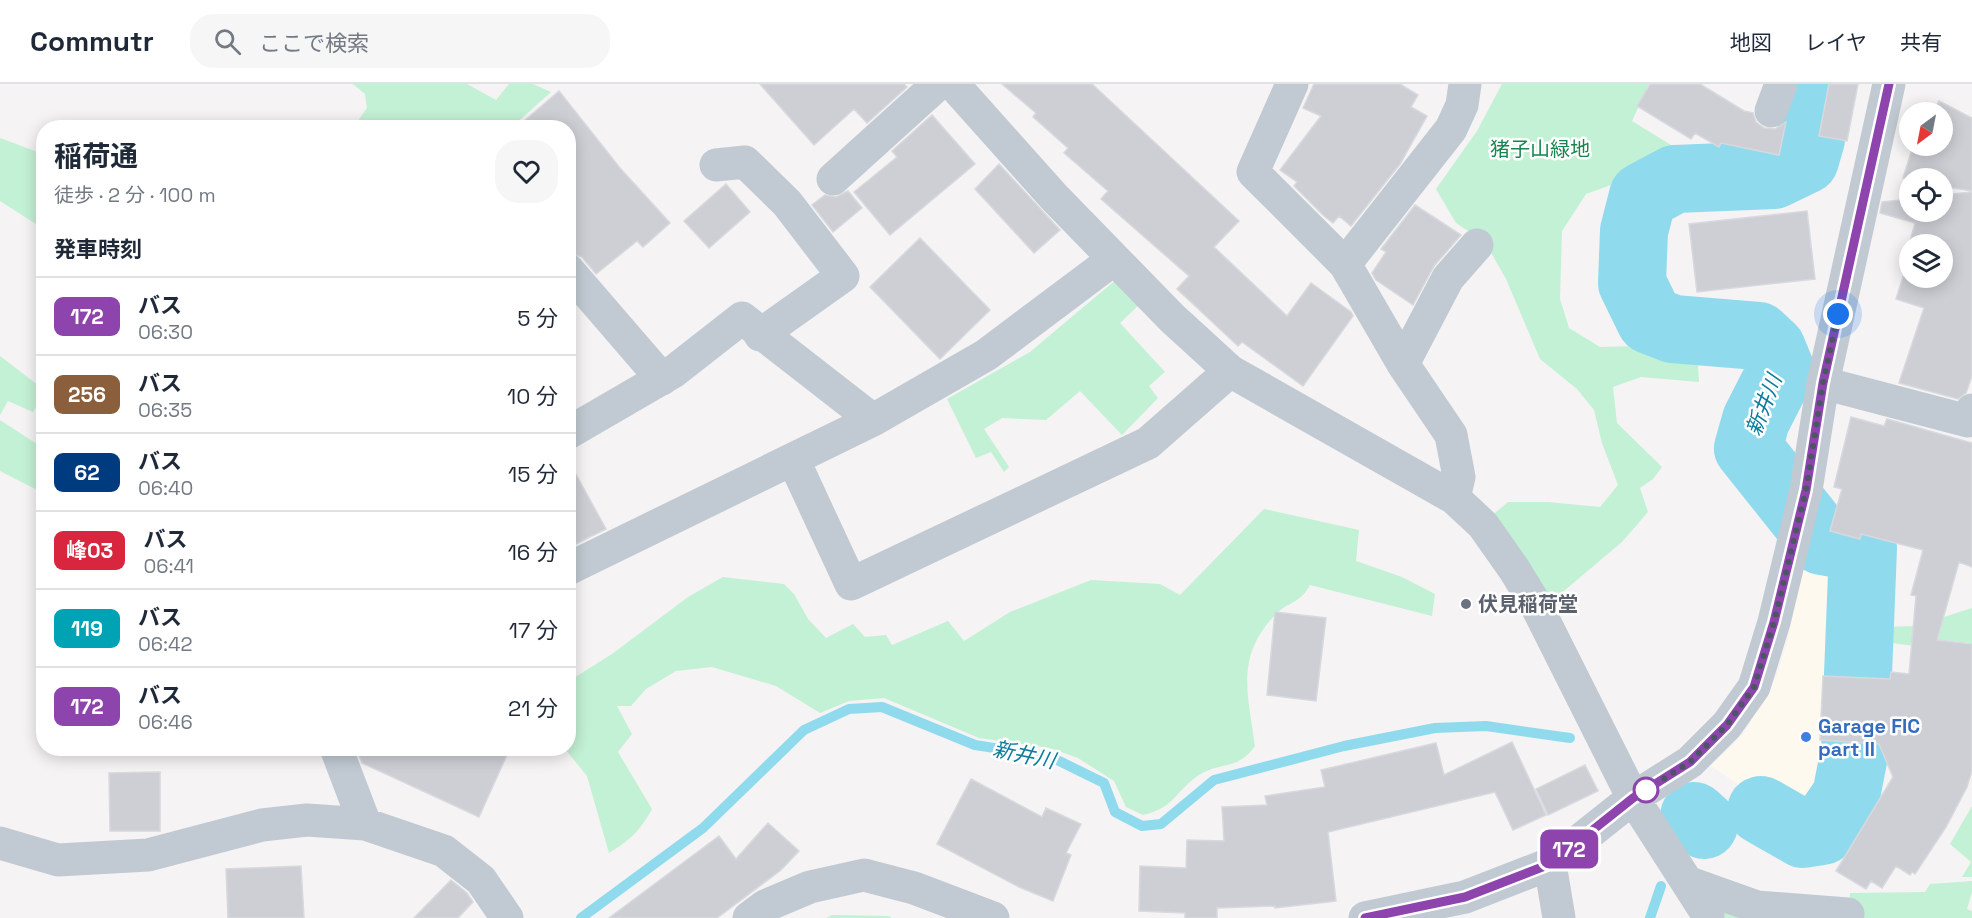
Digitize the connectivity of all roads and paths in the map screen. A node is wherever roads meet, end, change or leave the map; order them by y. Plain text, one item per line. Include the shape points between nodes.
1 (938, 84) edge
2 (952, 84) edge
3 (1292, 84) edge
4 (1465, 84) edge
5 (1889, 84) edge
6 (716, 165) dead end
7 (809, 193) junction
8 (1477, 245) dead end
9 (1114, 259) junction
10 (1345, 264) junction
11 (576, 279) edge
12 (760, 335) junction
13 (1403, 364) junction
14 (1230, 371) junction
15 (662, 379) junction
16 (1823, 383) junction
17 (1972, 410) edge
18 (873, 420) junction
19 (576, 428) edge
20 (793, 459) junction
21 (1454, 498) junction
22 (576, 565) edge
23 (339, 756) edge
24 (1633, 798) junction
25 (365, 824) junction
26 (0, 843) edge
27 (1550, 864) junction
28 (1679, 868) junction
29 (1469, 907) edge
30 (1848, 914) dead end
31 (1708, 915) dead end
32 (507, 918) edge
33 (749, 918) edge
34 (993, 918) edge
35 (1365, 918) edge
36 (1559, 918) edge

1 - 7 street
2 - 9 street
3 - 10 street via 1253,172
4 - 10 street via 1462,105 1451,129
5 - 16 street
6 - 7 street via 745,162
7 - 12 street via 843,276
8 - 13 street via 1448,278
9 - 14 street
9 - 18 street via 986,355
10 - 13 street
11 - 15 street
12 - 15 street via 742,318
12 - 18 street
13 - 21 street via 1451,435 1459,477
14 - 20 street via 1148,443 851,584
14 - 21 street
15 - 19 street
16 - 17 street via 1968,421
16 - 24 street via 1806,490 1754,687 1727,725 1690,762
18 - 20 street
20 - 22 street
21 - 24 street via 1483,525 1536,605
23 - 25 street
24 - 27 street
24 - 28 street
25 - 26 street via 307,820 262,825 148,855 58,860
25 - 32 street via 444,851 481,880
27 - 29 street
27 - 36 street
28 - 30 street via 1757,907
28 - 31 street
29 - 35 street
33 - 34 street via 765,906 810,887 864,875 914,888

